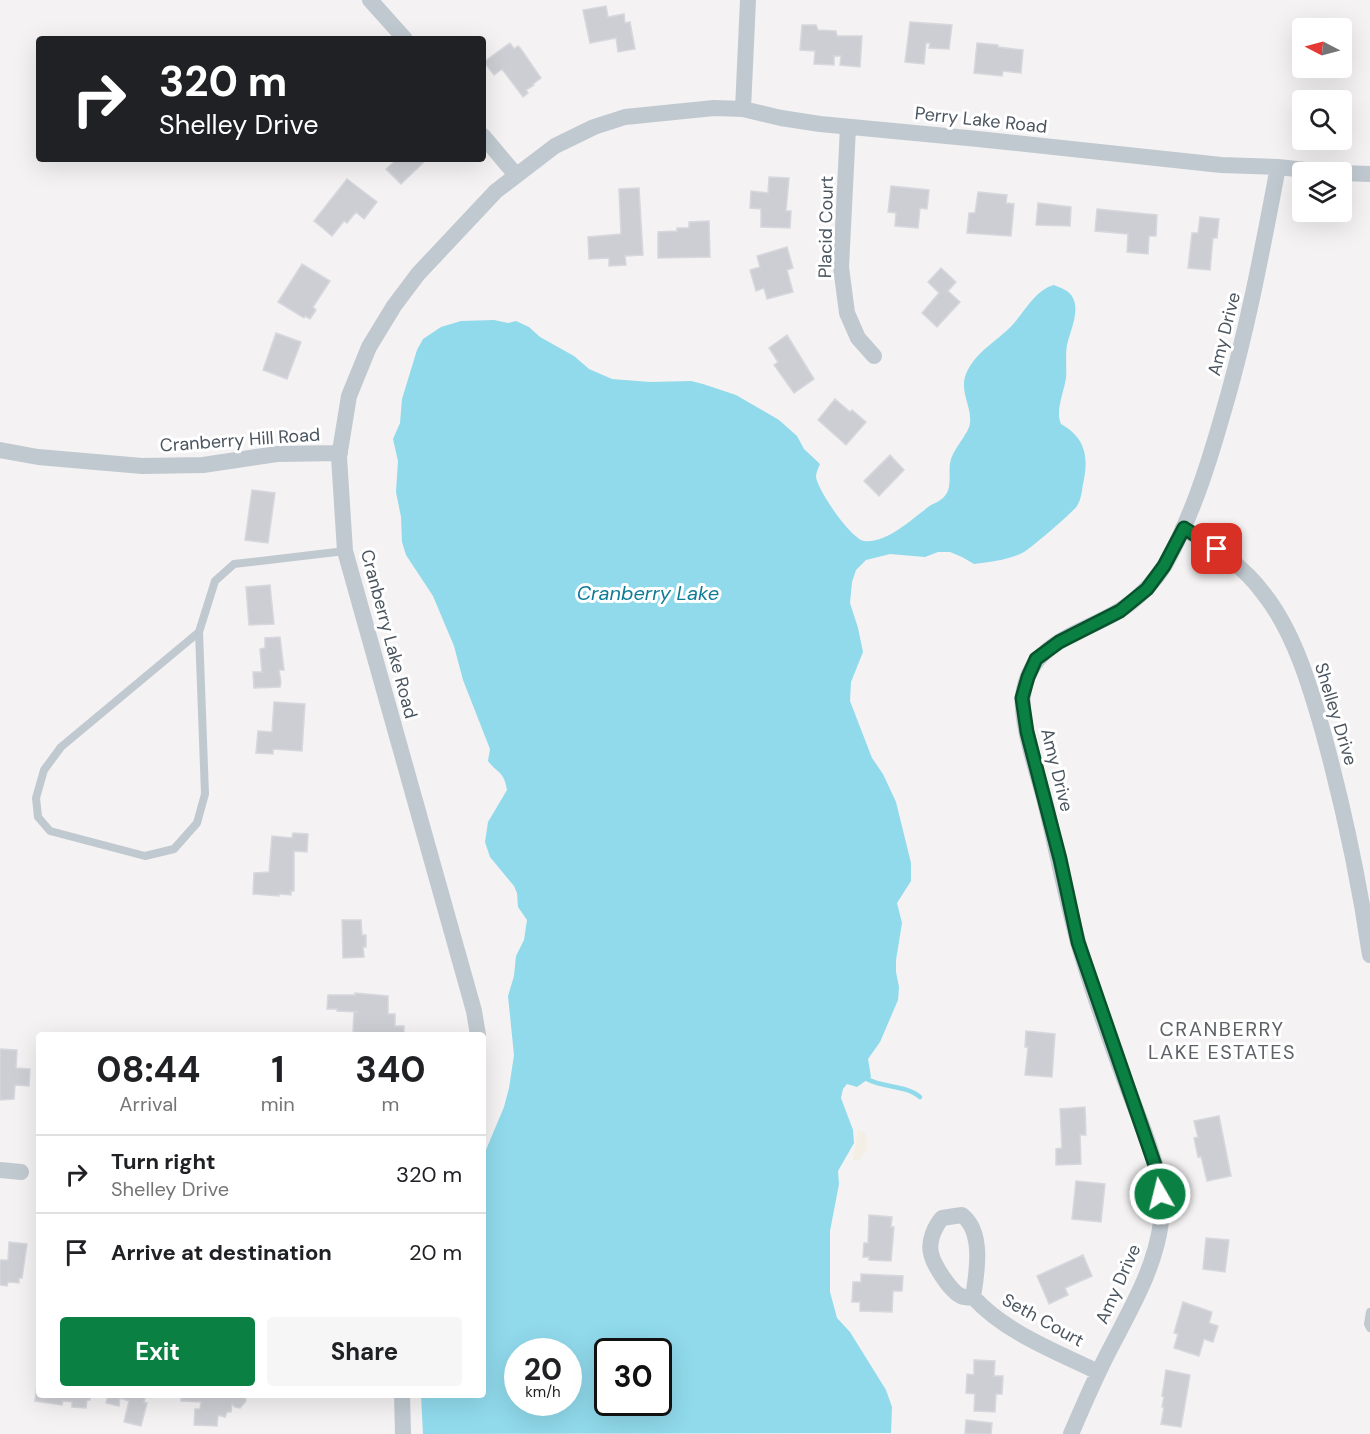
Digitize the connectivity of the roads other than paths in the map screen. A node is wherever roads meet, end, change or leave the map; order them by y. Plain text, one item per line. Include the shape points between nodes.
1 (370, 0) edge
2 (748, 0) edge
3 (402, 36) edge
4 (743, 109) junction
5 (848, 127) junction
6 (486, 140) edge
7 (1278, 167) junction
8 (1292, 169) edge
9 (1352, 173) edge
10 (1370, 174) edge
11 (516, 176) junction
12 (874, 356) dead end
13 (0, 450) edge
14 (340, 453) junction
15 (1184, 528) junction
16 (345, 551) junction
17 (199, 632) junction
18 (1370, 955) edge
19 (477, 1032) edge
20 (0, 1170) edge
21 (21, 1172) dead end
22 (973, 1296) junction
23 (1370, 1312) edge
24 (1370, 1328) edge
25 (1098, 1372) junction
26 (402, 1398) edge
27 (403, 1434) edge
28 (1071, 1434) edge

1 - 3 street
2 - 4 street
4 - 5 street, Perry Lake Road
4 - 11 street, Cranberry Lake Road via 704,108 625,117 555,146
5 - 7 street, Perry Lake Road via 1221,165
5 - 12 street, Placid Court via 842,267 846,314 858,338
6 - 11 street
7 - 8 street, Perry Lake Road
7 - 15 street, Amy Drive via 1236,371
9 - 10 street
11 - 14 street, Cranberry Lake Road via 454,234 394,306 369,347 350,396
13 - 14 street, Cranberry Hill Road via 142,466 203,465 277,454
14 - 16 street, Cranberry Lake Road
15 - 18 street, Shelley Drive via 1232,560 1264,594 1308,681 1337,785
15 - 25 street, Amy Drive via 1147,589 1120,611 1059,642 1036,659 1022,698 1078,942 1157,1171 1162,1217 1157,1242 1144,1281
16 - 17 lane via 234,564 215,580
16 - 19 street, Cranberry Lake Road
17 - 17 lane via 205,794 197,823 174,849 145,856 50,831 38,817 36,798 44,770 61,747
20 - 21 street
22 - 22 street, Seth Court via 962,1297 955,1292 930,1251 931,1239 942,1218 962,1215 969,1220 977,1254
22 - 25 street, Seth Court via 1001,1322
23 - 24 lane
25 - 28 street, Amy Drive
26 - 27 street

